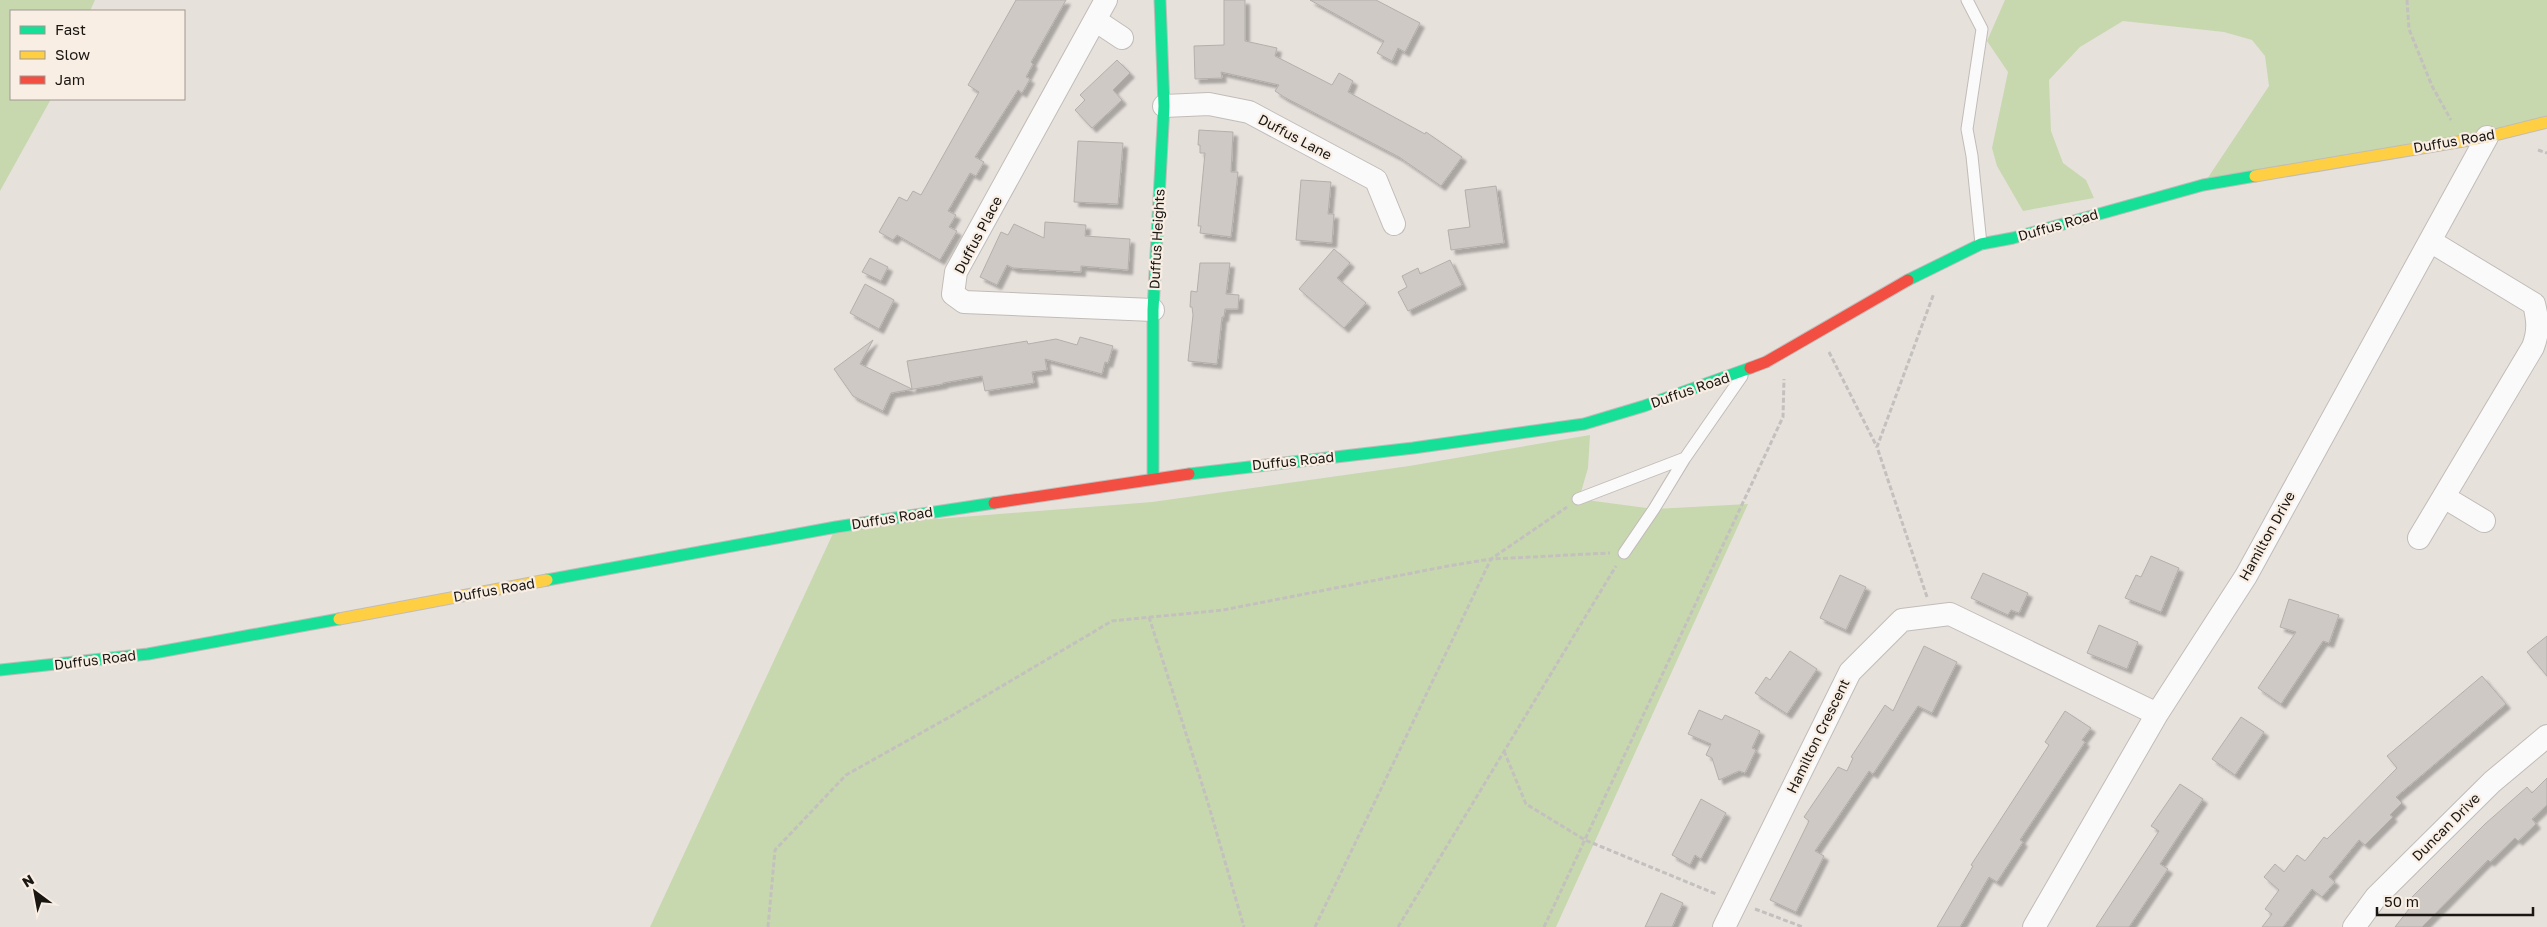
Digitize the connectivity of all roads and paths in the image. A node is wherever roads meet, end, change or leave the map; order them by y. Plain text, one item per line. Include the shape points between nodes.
1 (1106, 0) edge
2 (1160, 0) edge
3 (1967, 0) edge
4 (2407, 0) edge
5 (1095, 20) junction
6 (1122, 38) dead end
7 (1164, 106) junction
8 (2547, 122) edge
9 (2478, 138) junction
10 (1394, 224) dead end
11 (2430, 241) junction
12 (1981, 244) junction
13 (1945, 261) junction
14 (2541, 300) edge
15 (1153, 310) junction
16 (1819, 331) junction
17 (1784, 351) junction
18 (1746, 370) junction
19 (1877, 447) junction
20 (1685, 458) junction
21 (1153, 478) junction
22 (2444, 497) junction
23 (1578, 499) joint
24 (2484, 521) dead end
25 (2419, 538) dead end
26 (1624, 553) junction
27 (1491, 559) junction
28 (1933, 616) junction
29 (1149, 617) junction
30 (0, 670) edge
31 (2157, 714) junction
32 (2547, 736) edge
33 (1504, 751) junction
34 (1585, 840) junction
35 (1736, 902) junction
36 (768, 927) edge
37 (1244, 927) edge
38 (1315, 927) edge
39 (1398, 927) edge
40 (1544, 927) edge
41 (1724, 927) edge
42 (1803, 927) edge
43 (2034, 927) edge
44 (2354, 927) edge

1 - 5 street, Duffus Place
2 - 7 main road, Duffus Heights
3 - 12 lane via 1982,29 1967,130
4 - 9 path via 2409,29 2432,86 2450,119
5 - 6 street
5 - 15 street, Duffus Place via 956,272 953,294 964,302
7 - 10 street, Duffus Lane via 1208,104 1248,112 1376,180
7 - 15 main road, Duffus Heights
8 - 9 main road, Duffus Road
9 - 11 street, Hamilton Drive
9 - 12 main road, Duffus Road via 2203,185
11 - 14 street
11 - 31 street, Hamilton Drive via 2246,576
12 - 13 main road, Duffus Road
13 - 16 main road, Duffus Road
13 - 19 path
14 - 22 street via 2538,334 2533,348
15 - 21 main road, Duffus Heights
16 - 17 main road, Duffus Road
16 - 19 path
17 - 18 main road, Duffus Road
17 - 34 path via 1783,416
18 - 20 lane
18 - 21 main road, Duffus Road via 1584,424 1413,448
19 - 28 path
20 - 23 lane
20 - 26 lane
21 - 30 main road, Duffus Road via 836,527 148,654
22 - 24 street
22 - 25 street
23 - 27 path
26 - 27 path
26 - 33 path
27 - 29 path via 1223,610
27 - 38 path
28 - 31 street, Hamilton Crescent via 1950,614
28 - 35 street, Hamilton Crescent via 1902,620 1850,672
29 - 36 path via 1112,620 846,775 775,850
29 - 37 path
31 - 43 street, Hamilton Drive
32 - 44 street, Duncan Drive via 2492,782 2376,897
33 - 34 path via 1526,804
33 - 39 path
34 - 35 path
34 - 40 path
35 - 41 street, Hamilton Crescent
35 - 42 path

